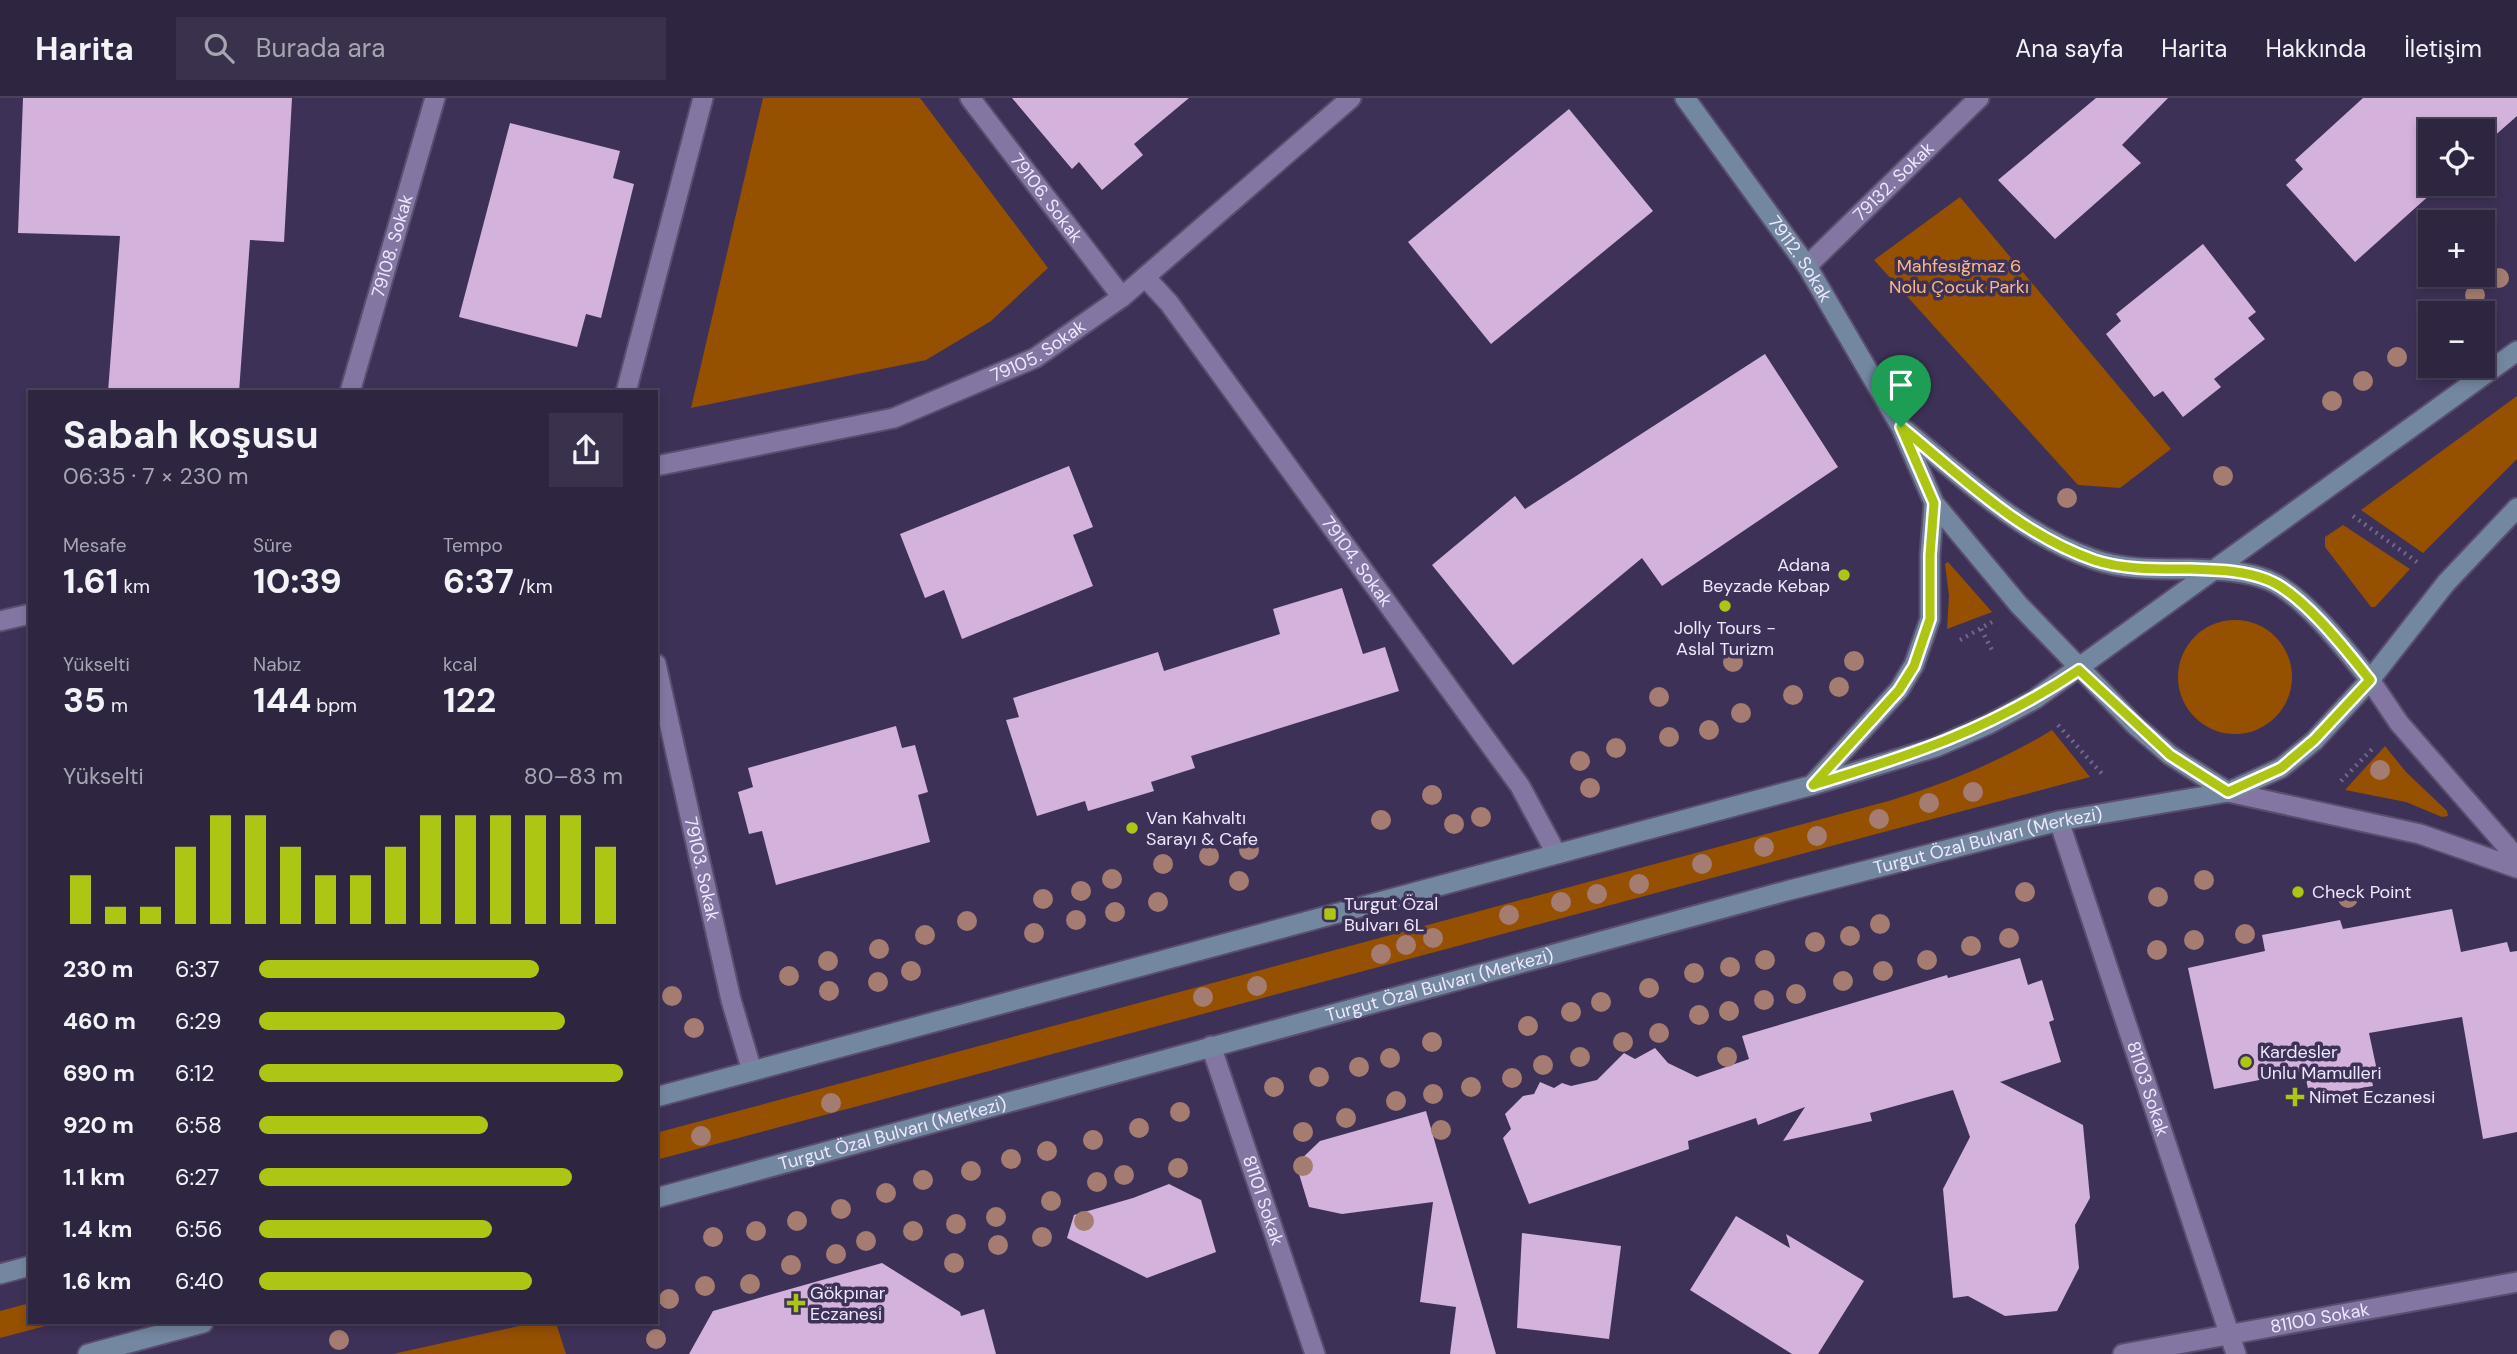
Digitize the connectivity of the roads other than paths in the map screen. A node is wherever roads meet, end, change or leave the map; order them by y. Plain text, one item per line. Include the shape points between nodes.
1 (435, 98) edge
2 (704, 98) edge
3 (970, 98) edge
4 (1351, 98) edge
5 (1685, 98) edge
6 (1979, 98) edge
7 (1807, 267) junction
8 (1145, 277) junction
9 (1122, 297) junction
10 (2517, 351) edge
11 (351, 390) edge
12 (627, 390) edge
13 (1901, 427) junction
14 (658, 466) edge
15 (1934, 503) junction
16 (2517, 508) edge
17 (2217, 570) junction
18 (28, 614) edge
19 (0, 621) edge
20 (2079, 670) junction
21 (658, 673) edge
22 (2370, 680) junction
23 (1813, 785) junction
24 (2228, 792) junction
25 (2059, 821) junction
26 (1556, 853) junction
27 (2517, 858) edge
28 (2517, 868) edge
29 (1211, 1046) junction
30 (752, 1071) junction
31 (658, 1096) edge
32 (658, 1197) edge
33 (28, 1267) edge
34 (0, 1274) edge
35 (2517, 1282) edge
36 (199, 1324) edge
37 (2228, 1334) junction
38 (88, 1354) edge
39 (1315, 1354) edge
40 (2123, 1354) edge
41 (2236, 1354) edge

1 - 11 street, 79108. Sokak
2 - 12 street
3 - 9 street, 79106. Sokak
4 - 8 street, 79105. Sokak
5 - 7 main road, 79112. Sokak
6 - 7 street, 79132. Sokak
7 - 13 main road, 79112. Sokak
8 - 9 street, 79105. Sokak
8 - 26 street, 79104. Sokak via 1169,303 1520,786
9 - 14 street, 79105. Sokak via 1035,358 894,418
10 - 17 main road
13 - 15 main road
13 - 17 main road via 1997,507 2073,552 2125,566
15 - 20 main road
15 - 23 main road via 1930,619 1914,666 1899,690
16 - 22 main road via 2446,583
17 - 20 main road
17 - 22 main road via 2271,581 2339,641
18 - 19 street
20 - 23 main road via 2035,699 1936,747
20 - 24 main road via 2170,755
21 - 30 street, 79103. Sokak via 731,1000
22 - 24 main road, Turgut Özal Bulvarı (Merkezi) via 2281,768
22 - 27 street via 2399,723
23 - 26 main road
24 - 25 main road, Turgut Özal Bulvarı (Merkezi)
24 - 28 street via 2420,834
25 - 29 main road, Turgut Özal Bulvarı (Merkezi)
25 - 37 street, 81103 Sokak
26 - 30 main road
29 - 32 main road, Turgut Özal Bulvarı (Merkezi)
29 - 39 street, 81101 Sokak
30 - 31 main road
33 - 34 main road
35 - 37 street, 81100 Sokak
36 - 38 main road
37 - 40 street, 81100 Sokak
37 - 41 street, 81103 Sokak

